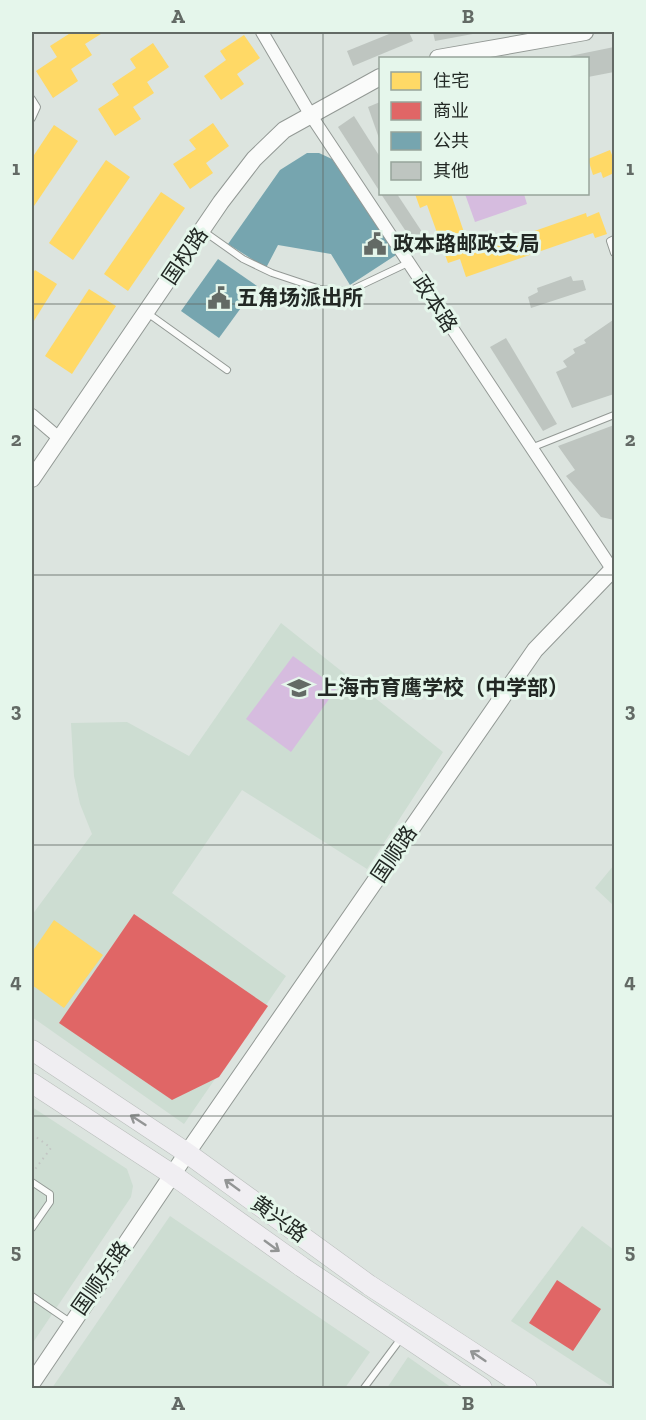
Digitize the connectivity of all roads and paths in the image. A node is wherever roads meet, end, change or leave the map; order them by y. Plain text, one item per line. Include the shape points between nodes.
1 (262, 32) edge
2 (585, 32) edge
3 (444, 57) edge
4 (379, 78) edge
5 (32, 99) edge
6 (310, 114) junction
7 (32, 118) edge
8 (202, 230) junction
9 (615, 239) edge
10 (615, 253) edge
11 (408, 263) junction
12 (146, 312) junction
13 (227, 370) dead end
14 (32, 415) edge
15 (615, 415) edge
16 (59, 438) junction
17 (531, 448) junction
18 (32, 479) edge
19 (614, 570) edge
20 (32, 1050) edge
21 (32, 1083) edge
22 (32, 1134) edge
23 (187, 1152) junction
24 (32, 1175) edge
25 (173, 1175) junction
26 (32, 1182) edge
27 (32, 1228) edge
28 (32, 1296) edge
29 (71, 1322) junction
30 (403, 1337) junction
31 (32, 1383) edge
32 (364, 1389) edge
33 (482, 1389) edge
34 (527, 1389) edge

1 - 6 street, 政本路
2 - 3 street
4 - 6 street, 国权路
5 - 7 lane via 37,107
6 - 8 street, 国权路 via 284,130 254,159
6 - 11 street, 政本路
8 - 11 lane via 243,259 320,289 349,291
8 - 12 street, 国权路
9 - 10 lane via 610,241
11 - 17 street, 政本路
12 - 13 lane
12 - 16 street, 国权路
14 - 16 street
15 - 17 lane
16 - 18 street, 国权路
17 - 19 street, 政本路
19 - 23 street, 国顺路 via 536,650
23 -> 20 main road, 黄兴路
21 - 25 main road, 黄兴路
22 - 24 path via 51,1148
23 - 25 street, 国顺路
34 -> 23 main road, 黄兴路 via 369,1285
25 - 29 street, 国顺东路
25 -> 30 main road, 黄兴路
26 - 27 lane via 51,1194 50,1202
28 - 29 lane
29 - 31 street, 国顺东路
30 - 32 lane
30 - 33 main road, 黄兴路

